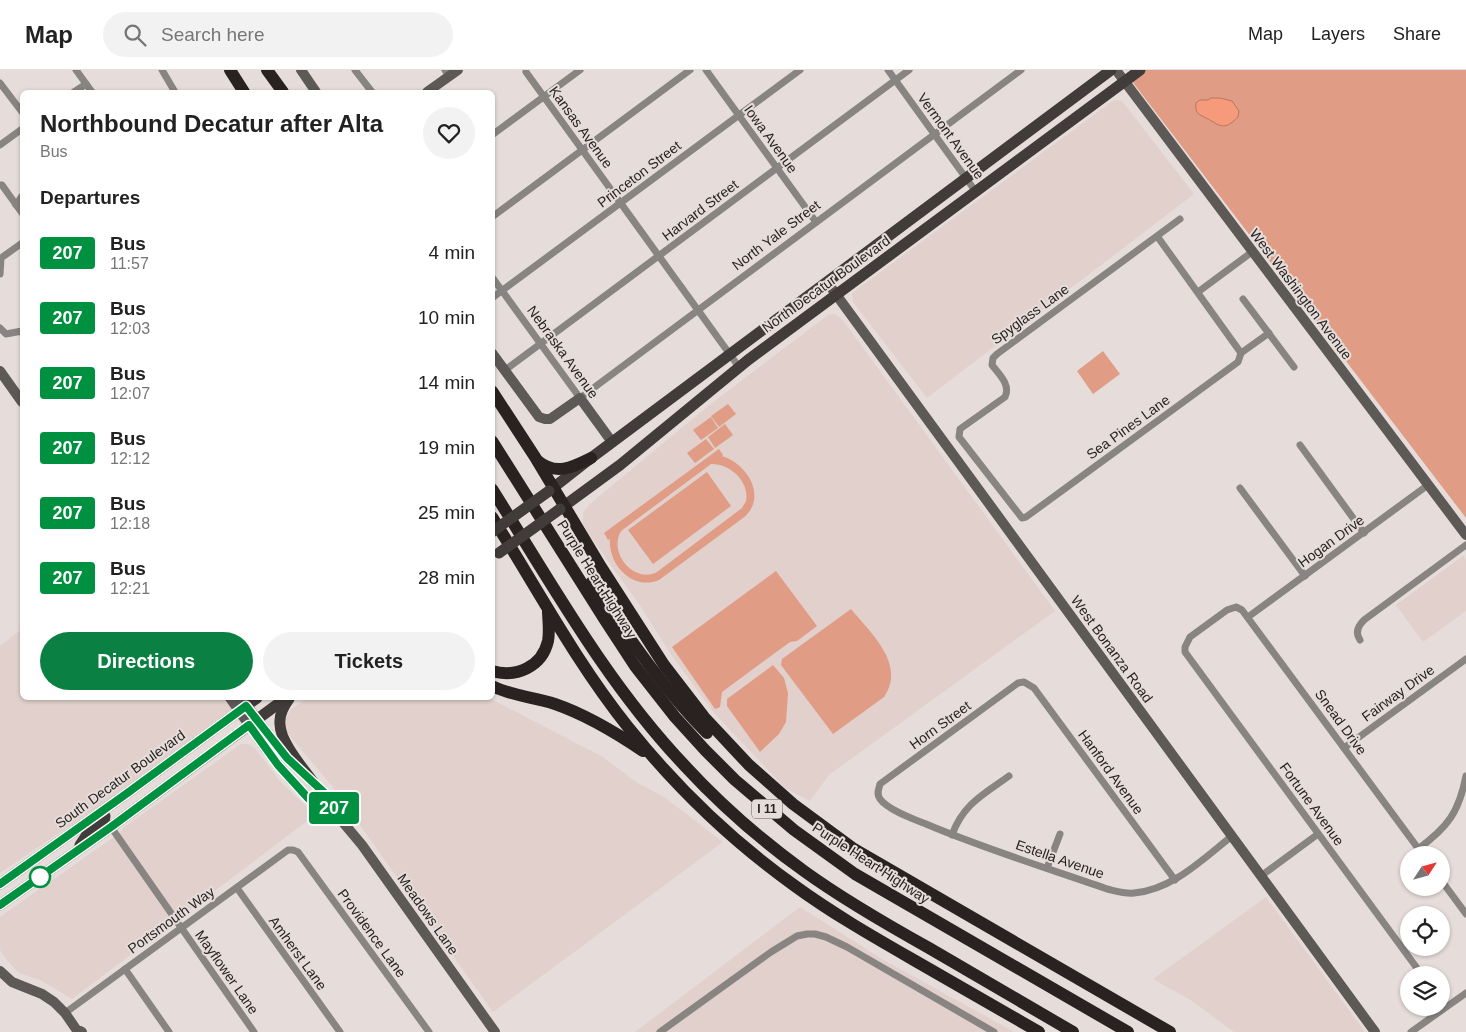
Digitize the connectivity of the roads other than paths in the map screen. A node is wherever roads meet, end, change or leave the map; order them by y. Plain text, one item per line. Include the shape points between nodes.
1 (76, 70) edge
2 (162, 70) edge
3 (223, 70) edge
4 (230, 70) edge
5 (260, 70) edge
6 (267, 70) edge
7 (301, 70) edge
8 (355, 70) edge
9 (580, 70) edge
10 (690, 70) edge
11 (706, 70) edge
12 (800, 70) edge
13 (888, 70) edge
14 (910, 70) edge
15 (1021, 70) edge
16 (1111, 70) edge
17 (1116, 70) edge
18 (1140, 70) edge
19 (450, 72) edge
20 (526, 72) dead end
21 (896, 80) junction
22 (1124, 82) junction
23 (0, 83) edge
24 (86, 84) junction
25 (77, 90) edge
26 (90, 90) edge
27 (174, 90) edge
28 (234, 90) edge
29 (243, 90) edge
30 (273, 90) edge
31 (282, 90) edge
32 (315, 90) edge
33 (370, 90) edge
34 (429, 90) edge
35 (544, 97) junction
36 (20, 109) edge
37 (739, 115) junction
38 (20, 130) edge
39 (495, 133) edge
40 (934, 134) junction
41 (0, 145) edge
42 (582, 150) junction
43 (777, 168) junction
44 (966, 178) junction
45 (0, 185) edge
46 (976, 192) junction
47 (20, 199) edge
48 (621, 203) junction
49 (16, 205) junction
50 (20, 210) edge
51 (495, 214) edge
52 (1180, 218) dead end
53 (816, 222) junction
54 (1157, 236) junction
55 (20, 244) edge
56 (1252, 252) junction
57 (659, 256) junction
58 (0, 274) edge
59 (495, 281) edge
60 (827, 282) junction
61 (502, 291) junction
62 (1198, 292) junction
63 (836, 295) junction
64 (495, 296) edge
65 (1243, 299) dead end
66 (698, 310) junction
67 (0, 328) edge
68 (20, 331) edge
69 (1269, 333) junction
70 (541, 344) junction
71 (1241, 353) junction
72 (730, 354) junction
73 (495, 356) edge
74 (739, 367) junction
75 (1294, 367) dead end
76 (505, 370) junction
77 (0, 371) edge
78 (495, 396) edge
79 (580, 398) junction
80 (20, 399) edge
81 (612, 442) junction
82 (1300, 445) dead end
83 (495, 446) edge
84 (535, 457) junction
85 (591, 458) junction
86 (512, 473) junction
87 (1428, 485) junction
88 (1240, 488) dead end
89 (551, 490) junction
90 (495, 494) edge
91 (562, 507) junction
92 (1025, 518) joint
93 (495, 522) edge
94 (495, 530) edge
95 (1364, 533) junction
96 (1466, 535) edge
97 (1466, 544) edge
98 (496, 556) edge
99 (1305, 576) junction
100 (548, 607) junction
101 (1248, 617) junction
102 (1360, 640) dead end
103 (1185, 647) joint
104 (1466, 659) edge
105 (495, 671) edge
106 (1024, 682) joint
107 (495, 687) edge
108 (285, 700) edge
109 (287, 700) edge
110 (242, 705) edge
111 (253, 722) junction
112 (1344, 748) junction
113 (657, 761) junction
114 (1009, 776) dead end
115 (1466, 776) edge
116 (765, 780) junction
117 (145, 781) junction
118 (313, 782) junction
119 (878, 793) joint
120 (102, 812) junction
121 (336, 814) junction
122 (111, 827) junction
123 (1060, 834) dead end
124 (1318, 834) junction
125 (952, 835) junction
126 (1232, 836) junction
127 (1417, 846) edge
128 (1427, 846) edge
129 (293, 850) joint
130 (75, 853) junction
131 (1047, 868) junction
132 (1260, 876) junction
133 (1175, 880) junction
134 (0, 884) edge
135 (236, 888) junction
136 (1450, 890) edge
137 (0, 905) edge
138 (1464, 906) edge
139 (1466, 914) edge
140 (181, 928) junction
141 (1415, 966) edge
142 (125, 968) junction
143 (0, 971) edge
144 (1466, 993) edge
145 (1450, 1001) edge
146 (65, 1013) junction
147 (1429, 1016) edge
148 (1165, 1030) edge
149 (78, 1031) edge
150 (169, 1032) edge
151 (254, 1032) edge
152 (340, 1032) edge
153 (429, 1032) edge
154 (495, 1032) edge
155 (660, 1032) edge
156 (994, 1032) edge
157 (1039, 1032) edge
158 (1073, 1032) edge
159 (1128, 1032) edge
160 (1376, 1032) edge
161 (1411, 1032) edge

1 - 24 street
2 - 27 street
3 - 28 highway
4 - 29 highway
5 - 30 highway
6 - 31 highway
7 - 32 street
8 - 33 street
9 - 35 street
10 - 42 street
11 - 37 street, Iowa Avenue
12 - 37 street, Princeton Street
13 - 21 street, Vermont Avenue
14 - 21 street, Harvard Street
15 - 40 street, North Yale Street
16 - 44 main road, North Decatur Boulevard
17 - 22 street, West Washington Avenue
18 - 22 main road, North Decatur Boulevard
19 - 34 street
20 - 35 street, Kansas Avenue
21 - 40 street, Vermont Avenue
21 - 43 street, Harvard Street
22 - 46 main road, North Decatur Boulevard
22 - 56 street, West Washington Avenue
23 - 36 street
24 - 25 street
24 - 26 street
35 - 39 street
35 - 42 street, Kansas Avenue
37 - 43 street, Iowa Avenue
37 - 48 street, Princeton Street
38 - 41 street
40 - 44 street, Vermont Avenue
40 - 53 street, North Yale Street
42 - 48 street, Kansas Avenue
42 - 51 street
43 - 53 street, Iowa Avenue
43 - 57 street, Harvard Street
44 - 46 street, Vermont Avenue
44 - 60 main road, North Decatur Boulevard
45 - 49 street
46 - 63 main road, North Decatur Boulevard
47 - 49 street
48 - 57 street, Kansas Avenue
48 - 61 street, Princeton Street
49 - 50 street
52 - 54 street, Spyglass Lane
53 - 66 street, North Yale Street
54 - 62 street
54 - 92 street, Spyglass Lane via 993,358 992,365 1008,392 960,429 959,437 1020,516
55 - 58 street via 1,258
56 - 62 street
56 - 87 street, West Washington Avenue
57 - 66 street, Kansas Avenue
57 - 70 street, Harvard Street
59 - 61 street, Nebraska Avenue
60 - 63 street, West Bonanza Road
60 - 72 main road, North Decatur Boulevard
61 - 64 street, Princeton Street
61 - 70 street, Nebraska Avenue
62 - 71 street
63 - 74 main road, North Decatur Boulevard
63 - 126 street, West Bonanza Road
65 - 69 street
66 - 72 street, Kansas Avenue
66 - 79 street, North Yale Street
67 - 68 street via 6,334
69 - 71 street, Sea Pines Lane
69 - 75 street
70 - 76 street, Harvard Street
70 - 79 street, Nebraska Avenue
71 - 92 street, Sea Pines Lane via 1238,362
72 - 74 street, Kansas Avenue
72 - 81 main road, North Decatur Boulevard
73 - 76 street
74 - 91 main road, North Decatur Boulevard via 628,458
76 - 79 street, North Yale Street via 537,414 545,419 552,418
77 - 80 street
78 - 84 highway
79 - 81 street, Nebraska Avenue
81 - 85 main road, North Decatur Boulevard
82 - 95 street
83 - 86 highway, Purple Heart Highway / I 11
84 - 85 highway via 556,469
84 - 89 highway
85 - 89 main road, North Decatur Boulevard
86 - 116 highway via 670,691 714,739 746,768
86 - 159 highway, Purple Heart Highway / I 11 via 635,666 690,734 744,788 802,837 860,877
87 - 95 street, Hogan Drive
87 - 96 street, West Washington Avenue
88 - 99 street
89 - 91 highway
89 - 94 main road, North Decatur Boulevard, bridge
90 - 158 highway, I 11 via 615,681 669,749 722,804 779,853 837,894
91 - 98 main road, North Decatur Boulevard, bridge
91 - 116 highway via 667,670 711,725
93 - 100 highway
95 - 99 street, Hogan Drive
97 - 102 street via 1364,620 1357,632
99 - 101 street, Hogan Drive
100 - 105 highway via 548,638 538,660 518,672
100 - 113 highway via 599,688
101 - 103 street, Snead Drive via 1242,610 1227,610 1190,637
101 - 112 street, Snead Drive
103 - 124 street, Fortune Avenue via 1185,652
104 - 112 street, Fairway Drive
106 - 119 street, Horn Street via 1018,683 880,784
106 - 133 street, Hanford Avenue via 1034,688
107 - 113 highway via 578,713
108 - 111 main road
109 - 118 main road via 280,721 281,731
110 - 111 street, Meadows Lane
110 - 117 main road, South Decatur Boulevard
111 - 118 street, Meadows Lane
111 - 121 street, Meadows Lane via 274,761 321,810
111 - 122 main road
112 - 127 street, Snead Drive
113 - 157 highway via 731,835 799,889 859,928
114 - 125 street via 970,804
115 - 128 street via 1452,817
116 - 148 highway via 864,856
117 - 120 main road, South Decatur Boulevard
117 - 122 main road via 112,814 109,820
118 - 121 street, Meadows Lane via 331,799
119 - 125 street, Estella Avenue via 886,805
120 - 130 main road via 104,822 88,833
120 - 134 main road, South Decatur Boulevard
121 - 154 street, Meadows Lane via 362,845
122 - 130 main road
122 - 140 street, Mayflower Lane
123 - 131 street
124 - 132 street
124 - 141 street, Fortune Avenue
125 - 131 street, Estella Avenue
126 - 132 street, West Bonanza Road
126 - 133 street, Estella Avenue
129 - 135 street, Portsmouth Way via 288,850
129 - 153 street, Providence Lane via 298,852
130 - 137 main road
131 - 133 street, Estella Avenue via 1124,893 1155,889
132 - 160 street, West Bonanza Road
135 - 140 street, Portsmouth Way
135 - 152 street, Amherst Lane
136 - 138 street
138 - 139 street
140 - 142 street, Portsmouth Way
140 - 151 street, Mayflower Lane
142 - 146 street, Portsmouth Way
142 - 150 street
143 - 146 street via 12,982 49,998
144 - 145 street
146 - 149 street
147 - 161 street
155 - 156 street via 786,942 807,934 826,937 847,947

